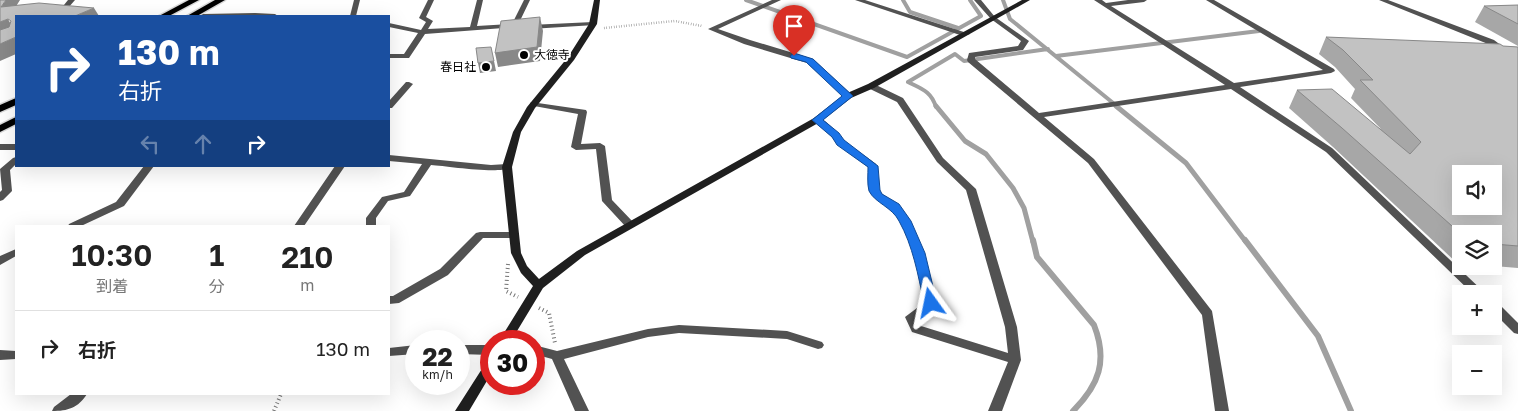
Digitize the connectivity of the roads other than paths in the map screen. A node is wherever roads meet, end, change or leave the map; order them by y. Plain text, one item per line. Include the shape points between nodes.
1 (72, 0) edge
2 (194, 0) edge
3 (205, 0) edge
4 (221, 0) edge
5 (232, 0) edge
6 (357, 0) edge
7 (431, 0) edge
8 (480, 0) edge
9 (528, 0) edge
10 (597, 0) edge
11 (778, 0) edge
12 (858, 0) edge
13 (978, 0) edge
14 (1027, 0) edge
15 (1144, 0) edge
16 (1209, 0) edge
17 (1382, 0) edge
18 (1100, 2) edge
19 (59, 15) edge
20 (165, 15) edge
21 (177, 15) edge
22 (193, 15) edge
23 (205, 15) edge
24 (353, 15) edge
25 (993, 18) junction
26 (390, 25) edge
27 (515, 26) junction
28 (591, 26) junction
29 (473, 29) junction
30 (424, 32) junction
31 (966, 34) junction
32 (390, 56) edge
33 (1518, 61) edge
34 (409, 84) dead end
35 (1231, 85) junction
36 (871, 86) junction
37 (15, 94) edge
38 (848, 96) junction
39 (0, 101) edge
40 (15, 102) edge
41 (534, 104) junction
42 (390, 105) edge
43 (0, 109) edge
44 (15, 112) edge
45 (1037, 116) junction
46 (0, 120) edge
47 (817, 120) junction
48 (15, 121) edge
49 (0, 129) edge
50 (0, 147) edge
51 (15, 147) edge
52 (390, 158) edge
53 (15, 161) edge
54 (428, 162) junction
55 (148, 167) edge
56 (339, 167) edge
57 (506, 168) junction
58 (0, 198) edge
59 (74, 225) edge
60 (300, 225) edge
61 (371, 225) edge
62 (630, 225) junction
63 (514, 235) junction
64 (15, 253) edge
65 (0, 261) edge
66 (539, 285) junction
67 (1471, 285) edge
68 (390, 300) edge
69 (1502, 314) edge
70 (512, 330) edge
71 (1518, 330) edge
72 (818, 345) dead end
73 (405, 351) edge
74 (390, 352) edge
75 (545, 353) edge
76 (15, 355) edge
77 (0, 356) edge
78 (557, 356) junction
79 (1015, 360) junction
80 (480, 382) edge
81 (79, 395) edge
82 (59, 411) edge
83 (462, 411) edge
84 (582, 411) edge
85 (995, 411) edge
86 (1222, 411) edge

1 - 19 street
2 - 20 main road
3 - 21 main road
4 - 22 main road
5 - 23 main road
6 - 24 street
7 - 30 street via 422,18 430,21
8 - 29 street
9 - 27 street
10 - 28 street
11 - 38 street via 712,28 810,61
12 - 31 street
13 - 25 street
14 - 25 street
15 - 18 street
16 - 35 street via 1331,70
17 - 33 street via 1491,42
18 - 35 street
25 - 31 street
25 - 45 street via 1026,41 1020,48 972,55 970,60
26 - 30 street
27 - 28 street
27 - 29 street
28 - 41 street
29 - 30 street
30 - 32 street via 406,56
31 - 36 street
34 - 42 street
35 - 45 street
35 - 67 street via 1329,150
36 - 38 street
36 - 79 street via 900,100 940,160 971,188 1010,327
37 - 39 main road
38 - 47 street
40 - 43 main road
41 - 57 street via 517,132
41 - 62 street via 583,112 576,147 600,146 607,201
44 - 46 main road
45 - 86 street via 1091,161 1208,314
47 - 62 street
47 - 79 street via 873,166 874,190 895,207 905,221 919,253 931,303 911,316 916,329
48 - 49 main road
50 - 51 street
52 - 54 street
53 - 58 street via 5,169 7,191
54 - 57 street
54 - 61 street via 407,194 385,199 371,218
55 - 59 street via 120,204
56 - 60 street
57 - 63 street
62 - 66 street via 581,253
63 - 66 street via 521,267
63 - 68 street via 480,235 444,272
64 - 65 street
66 - 70 street
69 - 71 street
72 - 78 street via 787,335 678,329 648,333
73 - 74 street
75 - 78 street
76 - 77 street
78 - 84 street
79 - 85 street
80 - 83 street
81 - 82 street

